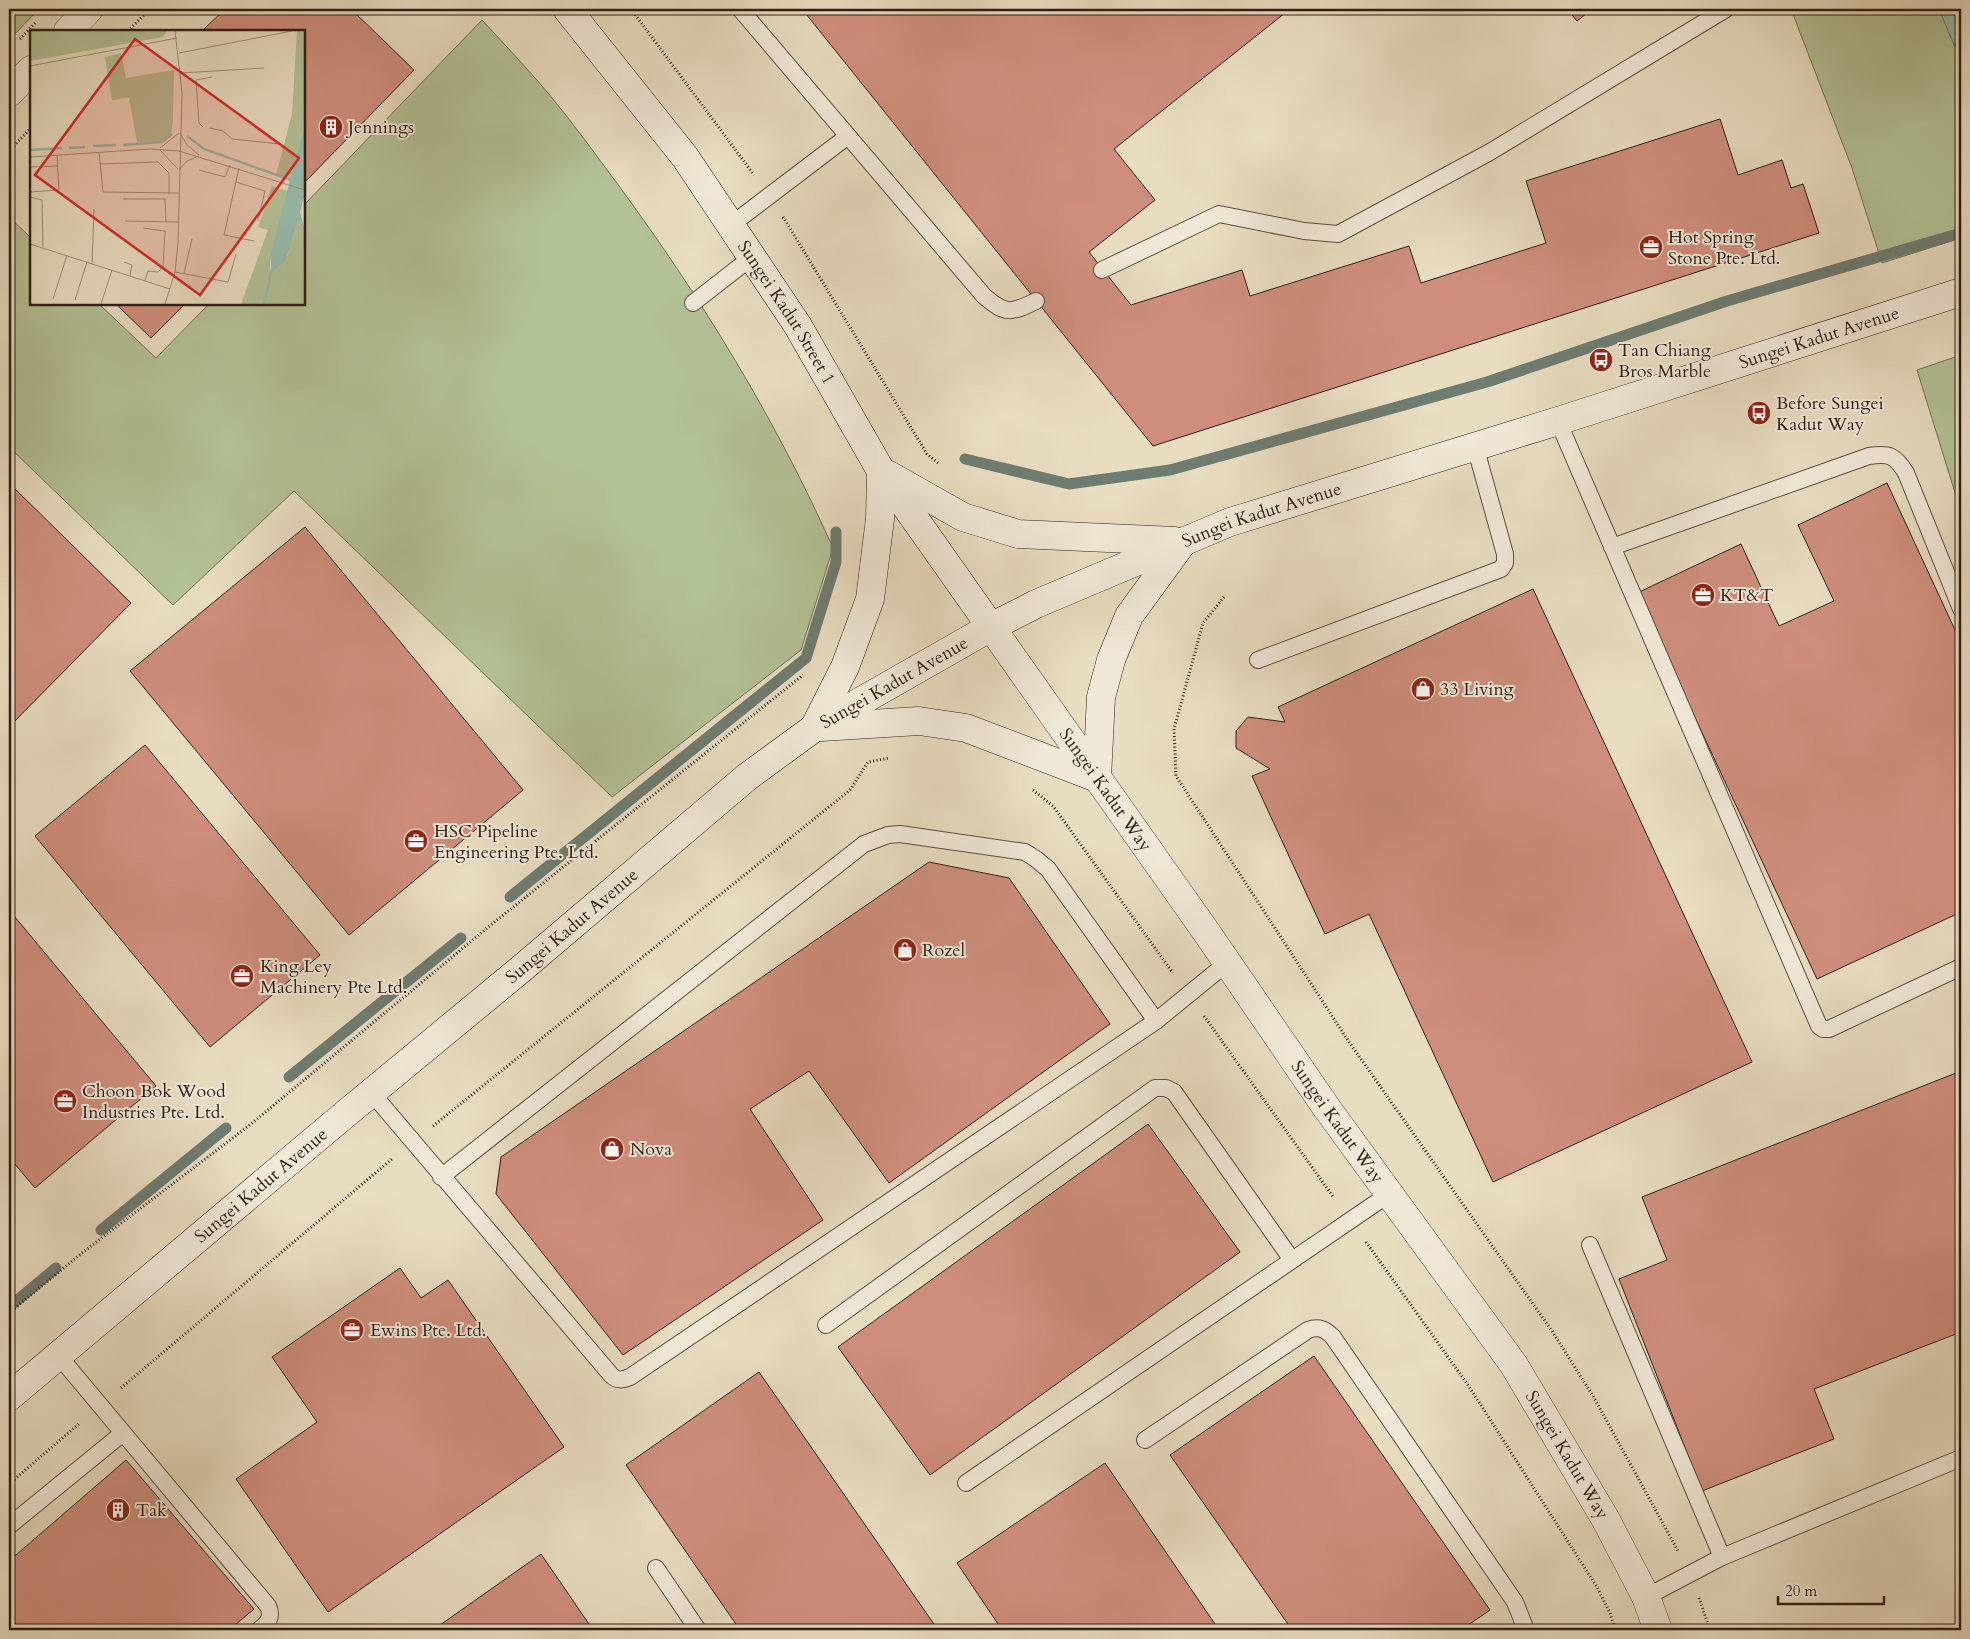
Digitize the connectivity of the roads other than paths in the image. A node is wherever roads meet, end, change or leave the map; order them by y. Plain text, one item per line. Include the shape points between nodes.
1 (89, 9) edge
2 (566, 9) edge
3 (740, 9) edge
4 (1726, 9) edge
5 (69, 30) edge
6 (30, 71) edge
7 (9, 94) edge
8 (848, 136) junction
9 (731, 225) junction
10 (752, 257) junction
11 (1102, 270) dead end
12 (1961, 292) edge
13 (1036, 301) dead end
14 (693, 303) dead end
15 (1558, 421) junction
16 (1475, 446) junction
17 (881, 471) junction
18 (1182, 542) junction
19 (1612, 546) junction
20 (1961, 609) edge
21 (990, 627) junction
22 (1258, 660) dead end
23 (814, 728) junction
24 (1097, 778) junction
25 (1227, 963) junction
26 (1961, 967) edge
27 (1156, 1021) junction
28 (371, 1092) junction
29 (442, 1177) junction
30 (1389, 1194) junction
31 (1590, 1245) dead end
32 (1292, 1260) junction
33 (826, 1325) dead end
34 (58, 1355) junction
35 (9, 1397) edge
36 (123, 1433) junction
37 (1145, 1440) dead end
38 (1961, 1458) edge
39 (966, 1484) dead end
40 (9, 1526) edge
41 (1722, 1558) junction
42 (656, 1568) dead end
43 (1646, 1597) junction
44 (260, 1630) edge
45 (698, 1630) edge
46 (1526, 1630) edge
47 (1658, 1630) edge

1 - 5 street
2 - 9 street, Sungei Kadut Street 1 via 685,157
3 - 8 lane
4 - 11 lane via 1490,152 1338,234 1304,231 1220,214
6 - 7 street
8 - 9 lane
8 - 13 lane via 984,296 1007,312
9 - 10 street, Sungei Kadut Street 1
10 - 14 lane
10 - 17 street, Sungei Kadut Street 1 via 798,326
12 - 15 street, Sungei Kadut Avenue
15 - 16 street, Sungei Kadut Avenue
15 - 19 lane
16 - 18 street, Sungei Kadut Avenue via 1230,522
16 - 22 lane via 1505,554 1501,569
17 - 18 street via 963,517 1018,534
17 - 21 street, Sungei Kadut Street 1
17 - 23 street via 880,519 870,599 844,667
18 - 21 street, Sungei Kadut Avenue
18 - 24 street via 1129,616 1111,660 1101,697
19 - 20 lane via 1869,456 1890,455 1906,473
19 - 26 lane via 1819,1026 1829,1030
21 - 23 street, Sungei Kadut Avenue
21 - 24 street, Sungei Kadut Way
23 - 24 street via 919,721 966,728
23 - 28 street, Sungei Kadut Avenue via 747,777
24 - 25 street, Sungei Kadut Way
25 - 27 lane
25 - 30 street, Sungei Kadut Way
27 - 29 lane via 622,1380 611,1374
27 - 29 lane via 1048,869 1036,858 1025,852 888,835 864,844
28 - 29 lane
28 - 34 street, Sungei Kadut Avenue
30 - 32 lane
30 - 43 street, Sungei Kadut Way via 1514,1365 1606,1520
31 - 41 lane
32 - 33 lane via 1174,1092 1155,1088
32 - 39 lane
34 - 35 street, Sungei Kadut Avenue
34 - 36 lane
36 - 40 lane
36 - 44 lane via 268,1606 270,1620
37 - 46 lane via 1308,1330 1315,1327 1324,1329 1333,1336 1515,1602
38 - 41 lane
41 - 43 lane
42 - 45 lane
43 - 47 street, Sungei Kadut Way

